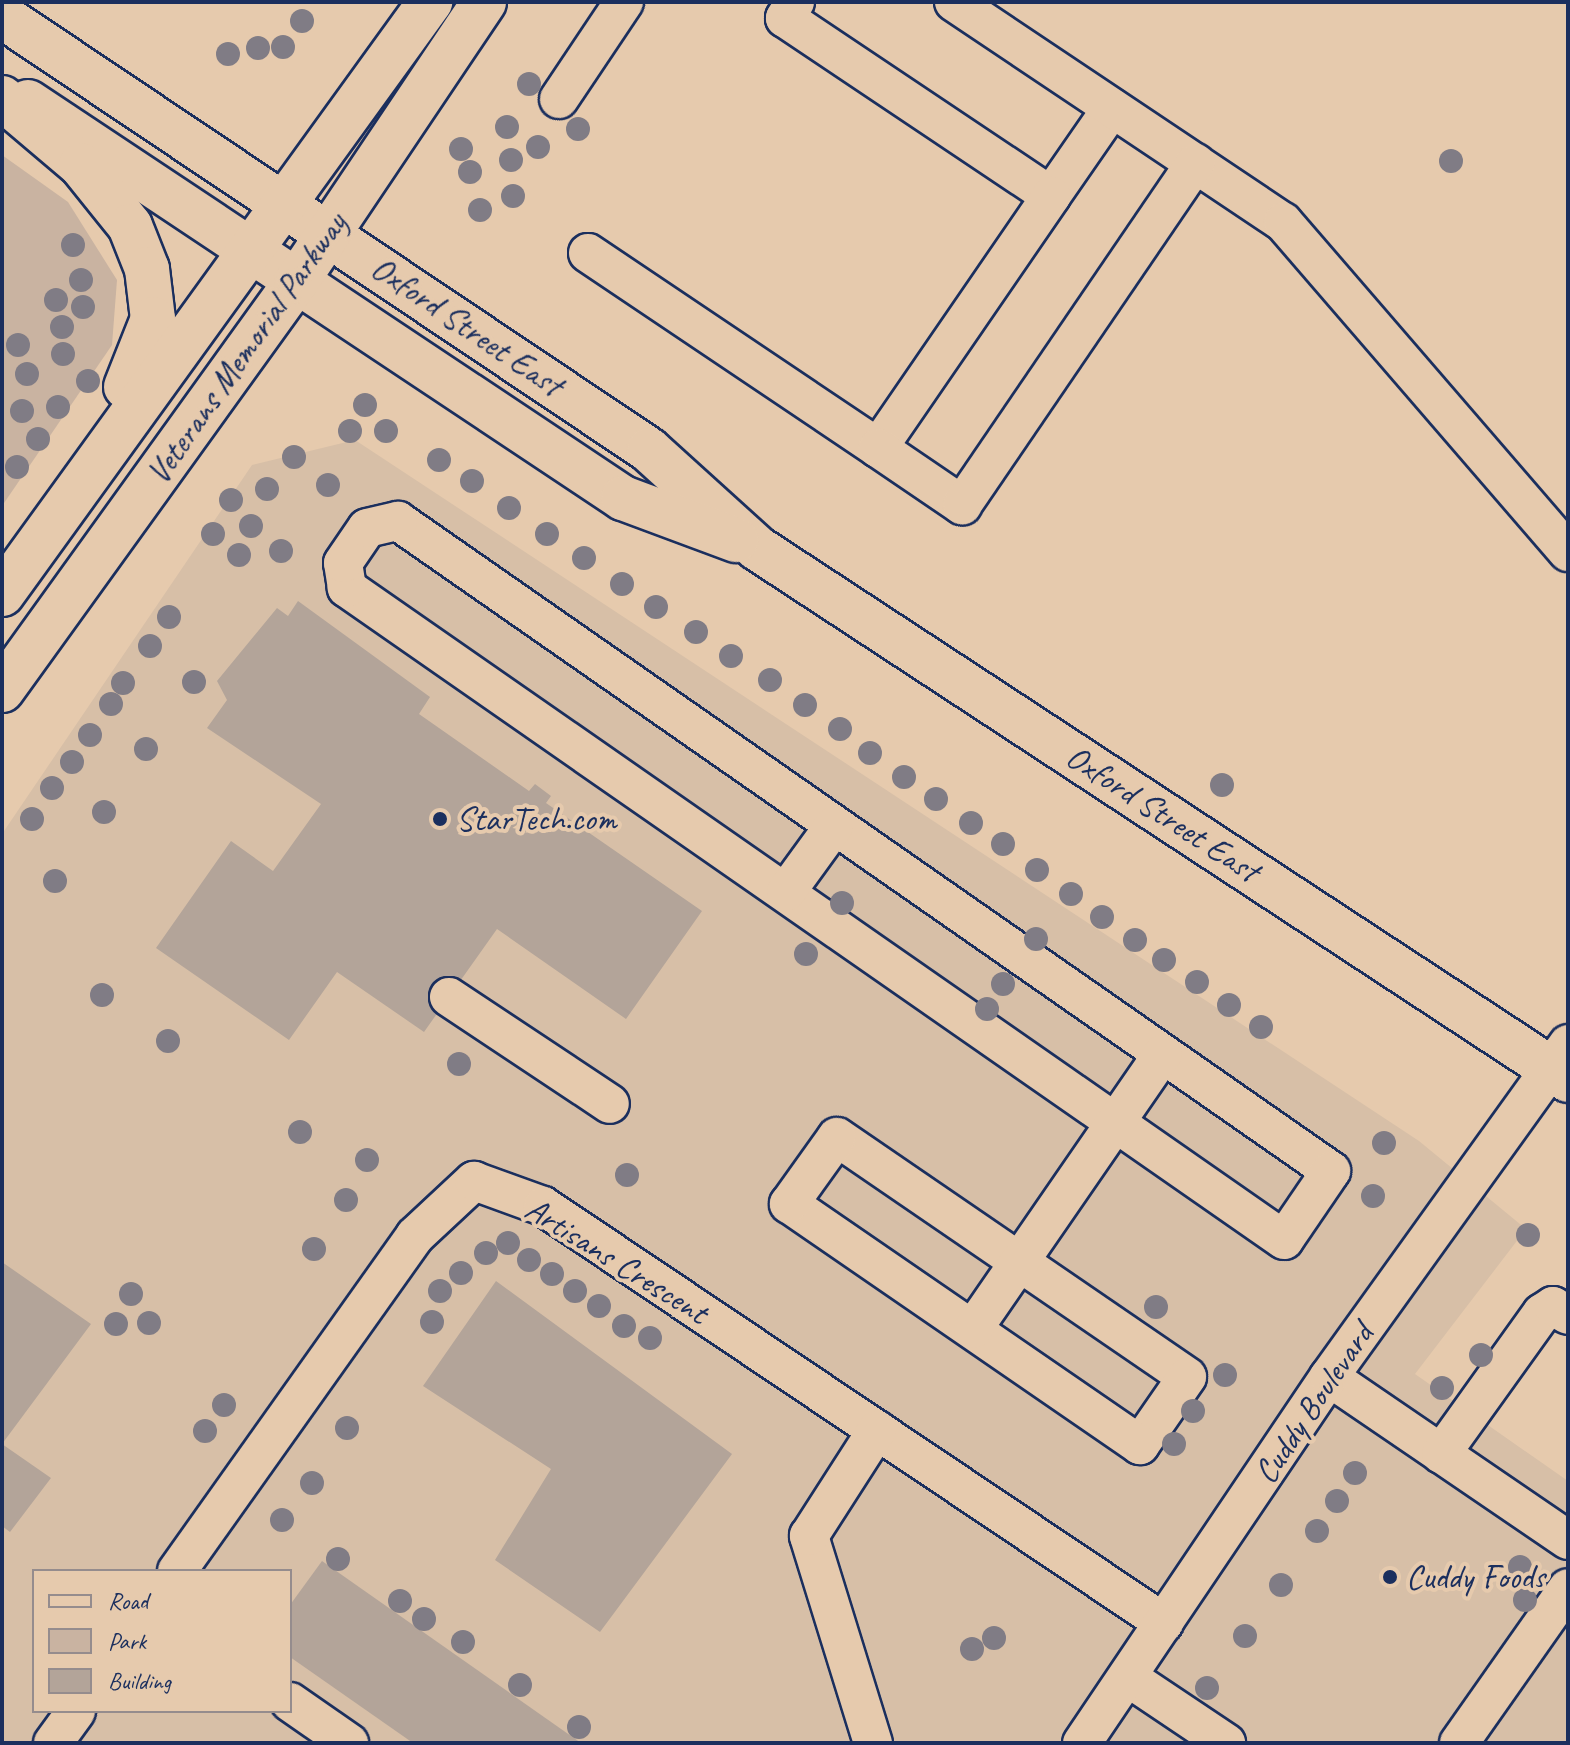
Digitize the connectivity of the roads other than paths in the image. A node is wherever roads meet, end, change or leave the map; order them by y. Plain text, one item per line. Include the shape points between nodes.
1 (430, 2) edge
2 (484, 2) edge
3 (795, 2) edge
4 (954, 2) edge
5 (612, 6) edge
6 (2, 16) edge
7 (2, 84) edge
8 (2, 98) edge
9 (559, 99) dead end
10 (1112, 108) junction
11 (1195, 163) junction
12 (1051, 196) junction
13 (284, 202) junction
14 (329, 232) junction
15 (248, 245) junction
16 (588, 253) dead end
17 (296, 282) junction
18 (878, 448) junction
19 (99, 456) junction
20 (757, 548) junction
21 (1568, 552) edge
22 (2, 594) edge
23 (2, 690) edge
24 (834, 826) junction
25 (786, 892) junction
26 (449, 997) dead end
27 (1163, 1054) junction
28 (1562, 1064) edge
29 (610, 1104) dead end
30 (1116, 1122) junction
31 (1020, 1262) junction
32 (1568, 1315) edge
33 (973, 1329) junction
34 (1329, 1377) junction
35 (877, 1430) junction
36 (1441, 1454) junction
37 (1568, 1540) edge
38 (181, 1569) edge
39 (1568, 1588) edge
40 (1164, 1623) junction
41 (1129, 1678) junction
42 (292, 1703) edge
43 (75, 1713) edge
44 (53, 1743) edge
45 (349, 1743) edge
46 (873, 1743) edge
47 (1082, 1743) edge
48 (1226, 1743) edge
49 (1459, 1743) edge

1 - 13 main road, Veterans Memorial Parkway
2 - 14 main road, Veterans Memorial Parkway
3 - 12 street via 785,18
4 - 10 street
5 - 9 street
6 - 13 main road, Oxford Street East
7 - 15 main road, Oxford Street East
8 - 19 main road via 81,165 130,226 147,269 153,319
10 - 11 street
10 - 12 street
11 - 18 street via 962,505
11 - 21 street via 1283,222
12 - 18 street
13 - 14 main road, Oxford Street East
13 - 15 main road, Veterans Memorial Parkway
14 - 17 main road, Veterans Memorial Parkway
14 - 20 main road, Oxford Street East via 649,450
15 - 17 main road, Oxford Street East
15 - 19 main road, Veterans Memorial Parkway
16 - 18 street
17 - 20 main road, Oxford Street East via 623,498
17 - 23 main road, Veterans Memorial Parkway
19 - 22 main road, Veterans Memorial Parkway
20 - 28 main road, Oxford Street East
24 - 25 street
24 - 25 street via 398,521 367,528 343,563 347,588
24 - 27 street
25 - 30 street
26 - 29 street
27 - 30 street
27 - 30 street via 1331,1171 1284,1240
28 - 34 street, Cuddy Boulevard
30 - 31 street
31 - 33 street
31 - 33 street via 1187,1377 1140,1445
31 - 33 street via 837,1137 789,1204
32 - 36 street via 1553,1306 1542,1313
34 - 36 street
34 - 40 street, Cuddy Boulevard
35 - 38 street, Artisans Crescent via 543,1206 474,1181 415,1236
35 - 40 street, Artisans Crescent
35 - 46 street via 809,1536
36 - 37 street
39 - 49 street
40 - 41 street, Cuddy Boulevard
41 - 47 street, Cuddy Boulevard
41 - 48 street
42 - 45 street
43 - 44 street

